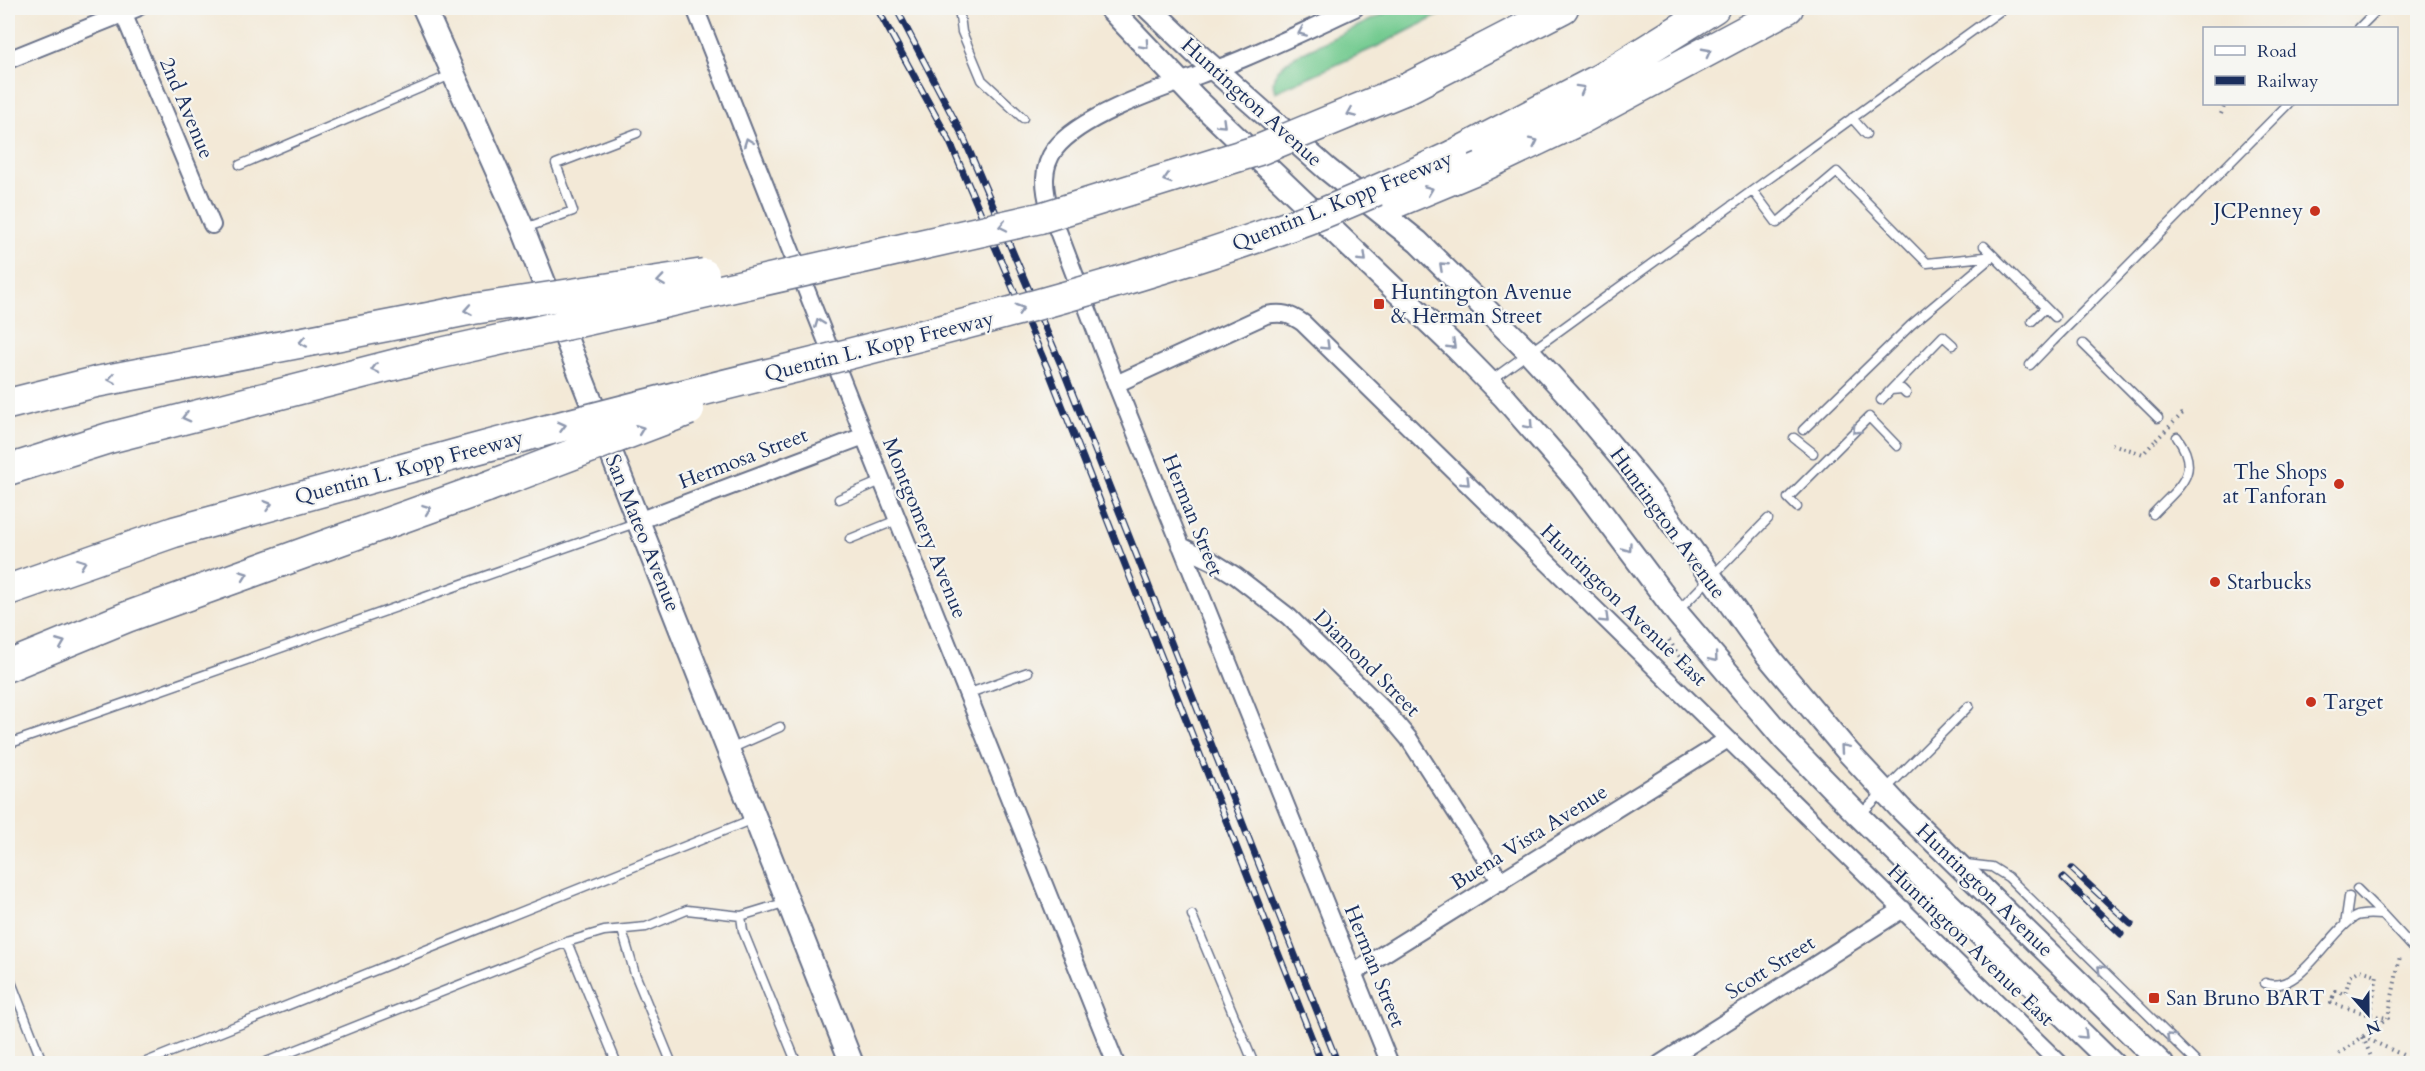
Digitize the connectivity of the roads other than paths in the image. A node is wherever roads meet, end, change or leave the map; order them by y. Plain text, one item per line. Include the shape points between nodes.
1 (424, 8) edge
2 (695, 8) edge
3 (959, 8) edge
4 (1110, 8) edge
5 (1149, 8) edge
6 (1355, 8) edge
7 (1532, 8) edge
8 (1563, 8) edge
9 (1714, 8) edge
10 (1788, 8) edge
11 (2004, 8) edge
12 (2379, 8) edge
13 (127, 9) edge
14 (2360, 27) edge
15 (8, 60) edge
16 (1215, 69) junction
17 (454, 74) junction
18 (1180, 82) junction
19 (1404, 90) junction
20 (2287, 105) edge
21 (1023, 118) dead end
22 (1852, 118) junction
23 (637, 133) dead end
24 (1866, 134) dead end
25 (240, 165) dead end
26 (1753, 191) junction
27 (212, 225) dead end
28 (523, 229) junction
29 (947, 238) junction
30 (1984, 246) dead end
31 (1994, 256) junction
32 (1112, 283) junction
33 (2045, 308) junction
34 (2055, 317) dead end
35 (2032, 321) dead end
36 (964, 325) junction
37 (2083, 344) dead end
38 (1953, 345) dead end
39 (1529, 352) junction
40 (2030, 365) dead end
41 (1489, 382) junction
42 (1116, 384) junction
43 (1892, 390) junction
44 (1906, 393) dead end
45 (1881, 400) dead end
46 (8, 404) edge
47 (2158, 418) dead end
48 (1803, 430) dead end
49 (864, 436) junction
50 (2177, 437) dead end
51 (1794, 438) dead end
52 (1897, 446) dead end
53 (1813, 453) dead end
54 (8, 470) edge
55 (881, 481) junction
56 (839, 499) dead end
57 (1797, 507) dead end
58 (2153, 514) dead end
59 (1768, 519) dead end
60 (897, 520) junction
61 (638, 521) junction
62 (850, 539) dead end
63 (1181, 546) junction
64 (1710, 578) junction
65 (14, 588) edge
66 (1677, 613) junction
67 (8, 666) edge
68 (1028, 672) dead end
69 (967, 694) junction
70 (1969, 706) dead end
71 (780, 727) dead end
72 (1728, 740) junction
73 (8, 744) edge
74 (729, 749) junction
75 (1884, 791) junction
76 (1859, 816) junction
77 (757, 818) junction
78 (1957, 864) junction
79 (1501, 882) junction
80 (2356, 889) dead end
81 (2349, 897) dead end
82 (790, 901) junction
83 (1904, 909) junction
84 (1192, 915) dead end
85 (2383, 915) junction
86 (741, 916) junction
87 (2346, 925) junction
88 (622, 930) junction
89 (567, 942) junction
90 (2415, 950) edge
91 (1353, 973) junction
92 (8, 974) edge
93 (2265, 983) dead end
94 (43, 1064) edge
95 (141, 1064) edge
96 (261, 1064) edge
97 (617, 1064) edge
98 (672, 1064) edge
99 (797, 1064) edge
100 (852, 1064) edge
101 (1116, 1064) edge
102 (1254, 1064) edge
103 (1390, 1064) edge
104 (1660, 1064) edge
105 (2060, 1064) edge
106 (2113, 1064) edge
107 (2162, 1064) edge
108 (2198, 1064) edge

1 - 17 street, San Mateo Avenue
49 -> 2 street, Montgomery Avenue
3 - 21 lane via 962,32 982,80
4 -> 18 street, Huntington Avenue
5 - 16 street, Huntington Avenue
6 -> 16 street, Herman Street
7 - 19 highway
8 - 19 highway
32 -> 9 highway, Quentin L. Kopp Freeway, bridge via 1295,224 1454,155 1600,79
32 -> 10 highway, bridge via 1281,240 1395,203 1577,122
11 - 22 lane
12 - 14 lane
13 - 15 street
13 - 27 street, 2nd Avenue
16 - 18 street, Herman Street
39 -> 16 street, Huntington Avenue via 1418,242 1327,169
17 - 25 lane
17 - 28 street, San Mateo Avenue
18 -> 41 street, Huntington Avenue
18 - 42 street, Herman Street via 1090,121 1054,150 1045,168 1050,210
19 -> 29 highway, bridge via 1259,150 1040,218
20 - 40 lane, bridge
22 - 24 lane
22 - 26 lane
23 - 28 lane via 556,164 573,211
26 - 31 lane via 1777,223 1837,172 1927,263
26 - 39 lane
28 - 61 street, San Mateo Avenue
29 -> 46 highway, bridge via 484,307 96,382
29 -> 54 highway, bridge via 432,355 109,438
30 - 31 lane
31 - 33 lane
31 - 48 lane via 1911,325
36 -> 32 highway, Quentin L. Kopp Freeway, bridge
33 - 34 lane
33 - 35 lane
65 -> 36 highway, Quentin L. Kopp Freeway, bridge via 174,532 465,452
67 -> 36 highway, bridge via 127,617 487,487 716,399
37 - 47 lane
38 - 43 lane via 1943,336
39 - 41 lane
39 - 64 street, Huntington Avenue via 1587,415 1657,502
41 -> 66 street, Huntington Avenue via 1580,484
42 - 63 street, Herman Street
42 -> 72 street, Huntington Avenue East via 1266,315 1292,315
43 - 44 lane via 1902,389
43 - 45 lane
49 - 55 street, Montgomery Avenue
49 - 61 street, Hermosa Street
50 - 58 lane via 2189,458 2189,469 2183,482
51 - 53 lane
52 -> 57 lane via 1869,417 1788,498
55 - 56 lane
55 - 60 street, Montgomery Avenue
59 - 64 lane
60 - 62 lane
60 - 69 street, Montgomery Avenue
61 - 73 lane
61 - 74 street, San Mateo Avenue
63 - 79 street, Diamond Street via 1228,571 1289,617 1388,714 1409,739
63 - 91 street, Herman Street
64 - 66 lane
75 -> 64 street, Huntington Avenue via 1798,695
66 -> 76 street, Huntington Avenue via 1785,740
68 - 69 lane
69 - 101 street, Montgomery Avenue
70 - 75 lane
71 - 74 lane
72 - 79 street, Buena Vista Avenue
72 - 83 street, Huntington Avenue East
74 - 77 street, San Mateo Avenue
75 - 76 lane
75 - 78 street, Huntington Avenue
76 -> 106 street, Huntington Avenue
77 - 82 street, San Mateo Avenue
77 - 95 lane
78 - 107 street, Huntington Avenue
108 -> 78 lane via 2008,877 1992,867
79 - 91 street, Buena Vista Avenue
80 - 85 lane
81 - 87 lane
82 - 86 lane
82 - 100 street, San Mateo Avenue
83 - 104 street, Scott Street
83 - 105 street, Huntington Avenue East
84 - 102 lane
85 - 87 lane via 2356,916
85 - 90 lane
86 - 88 lane via 687,910 646,927
86 - 99 lane via 743,931
87 - 93 lane via 2293,979 2279,986
88 - 89 lane
88 - 98 lane via 634,974
89 - 96 lane
89 - 97 lane
91 - 103 street, Herman Street
92 - 94 lane

